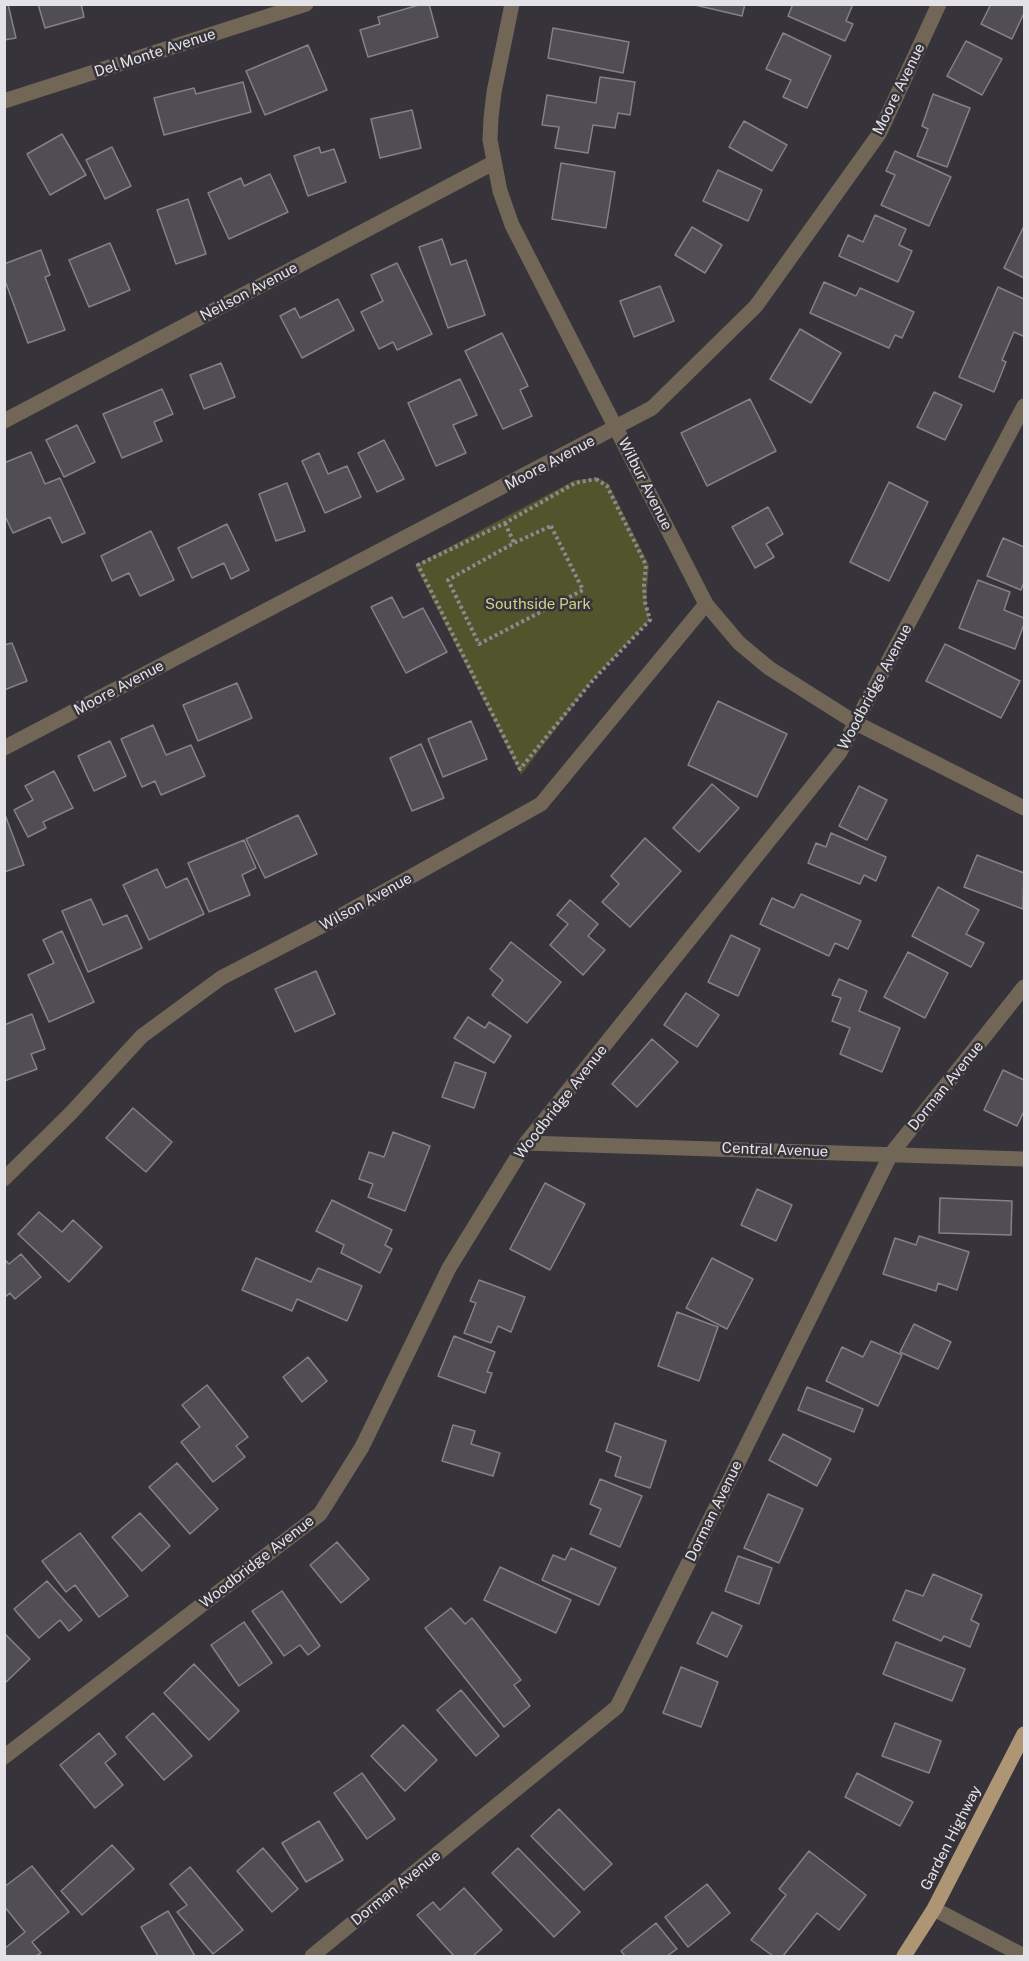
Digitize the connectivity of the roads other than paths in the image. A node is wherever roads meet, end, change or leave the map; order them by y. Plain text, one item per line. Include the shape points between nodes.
1 (306, 4) edge
2 (512, 4) edge
3 (939, 4) edge
4 (4, 101) edge
5 (493, 163) junction
6 (1024, 406) edge
7 (4, 421) edge
8 (616, 428) junction
9 (706, 604) junction
10 (856, 723) junction
11 (4, 748) edge
12 (1024, 808) edge
13 (1024, 987) edge
14 (526, 1143) junction
15 (891, 1154) junction
16 (1024, 1159) edge
17 (4, 1179) edge
18 (1024, 1734) edge
19 (4, 1757) edge
20 (934, 1909) junction
21 (312, 1956) edge
22 (904, 1956) edge
23 (1024, 1956) edge

1 - 4 street, Del Monte Avenue
2 - 5 street, Wilbur Avenue via 494,92 490,140
3 - 8 street, Moore Avenue via 879,134 756,306 652,408
5 - 7 street, Neilson Avenue
5 - 8 street, Wilbur Avenue via 512,225
6 - 10 street, Woodbridge Avenue
8 - 9 street, Wilbur Avenue
8 - 11 street, Moore Avenue
9 - 10 street, Wilbur Avenue via 739,643 769,668
9 - 17 street, Wilson Avenue via 541,804 221,978 142,1036
10 - 12 street, Wilbur Avenue
10 - 14 street, Woodbridge Avenue via 840,752
13 - 15 street, Dorman Avenue
14 - 15 street, Central Avenue
14 - 19 street, Woodbridge Avenue via 448,1268 362,1448 320,1514
15 - 16 street, Central Avenue
15 - 21 street, Dorman Avenue via 617,1707
18 - 20 main road, Garden Highway
20 - 22 main road, Garden Highway
20 - 23 street

